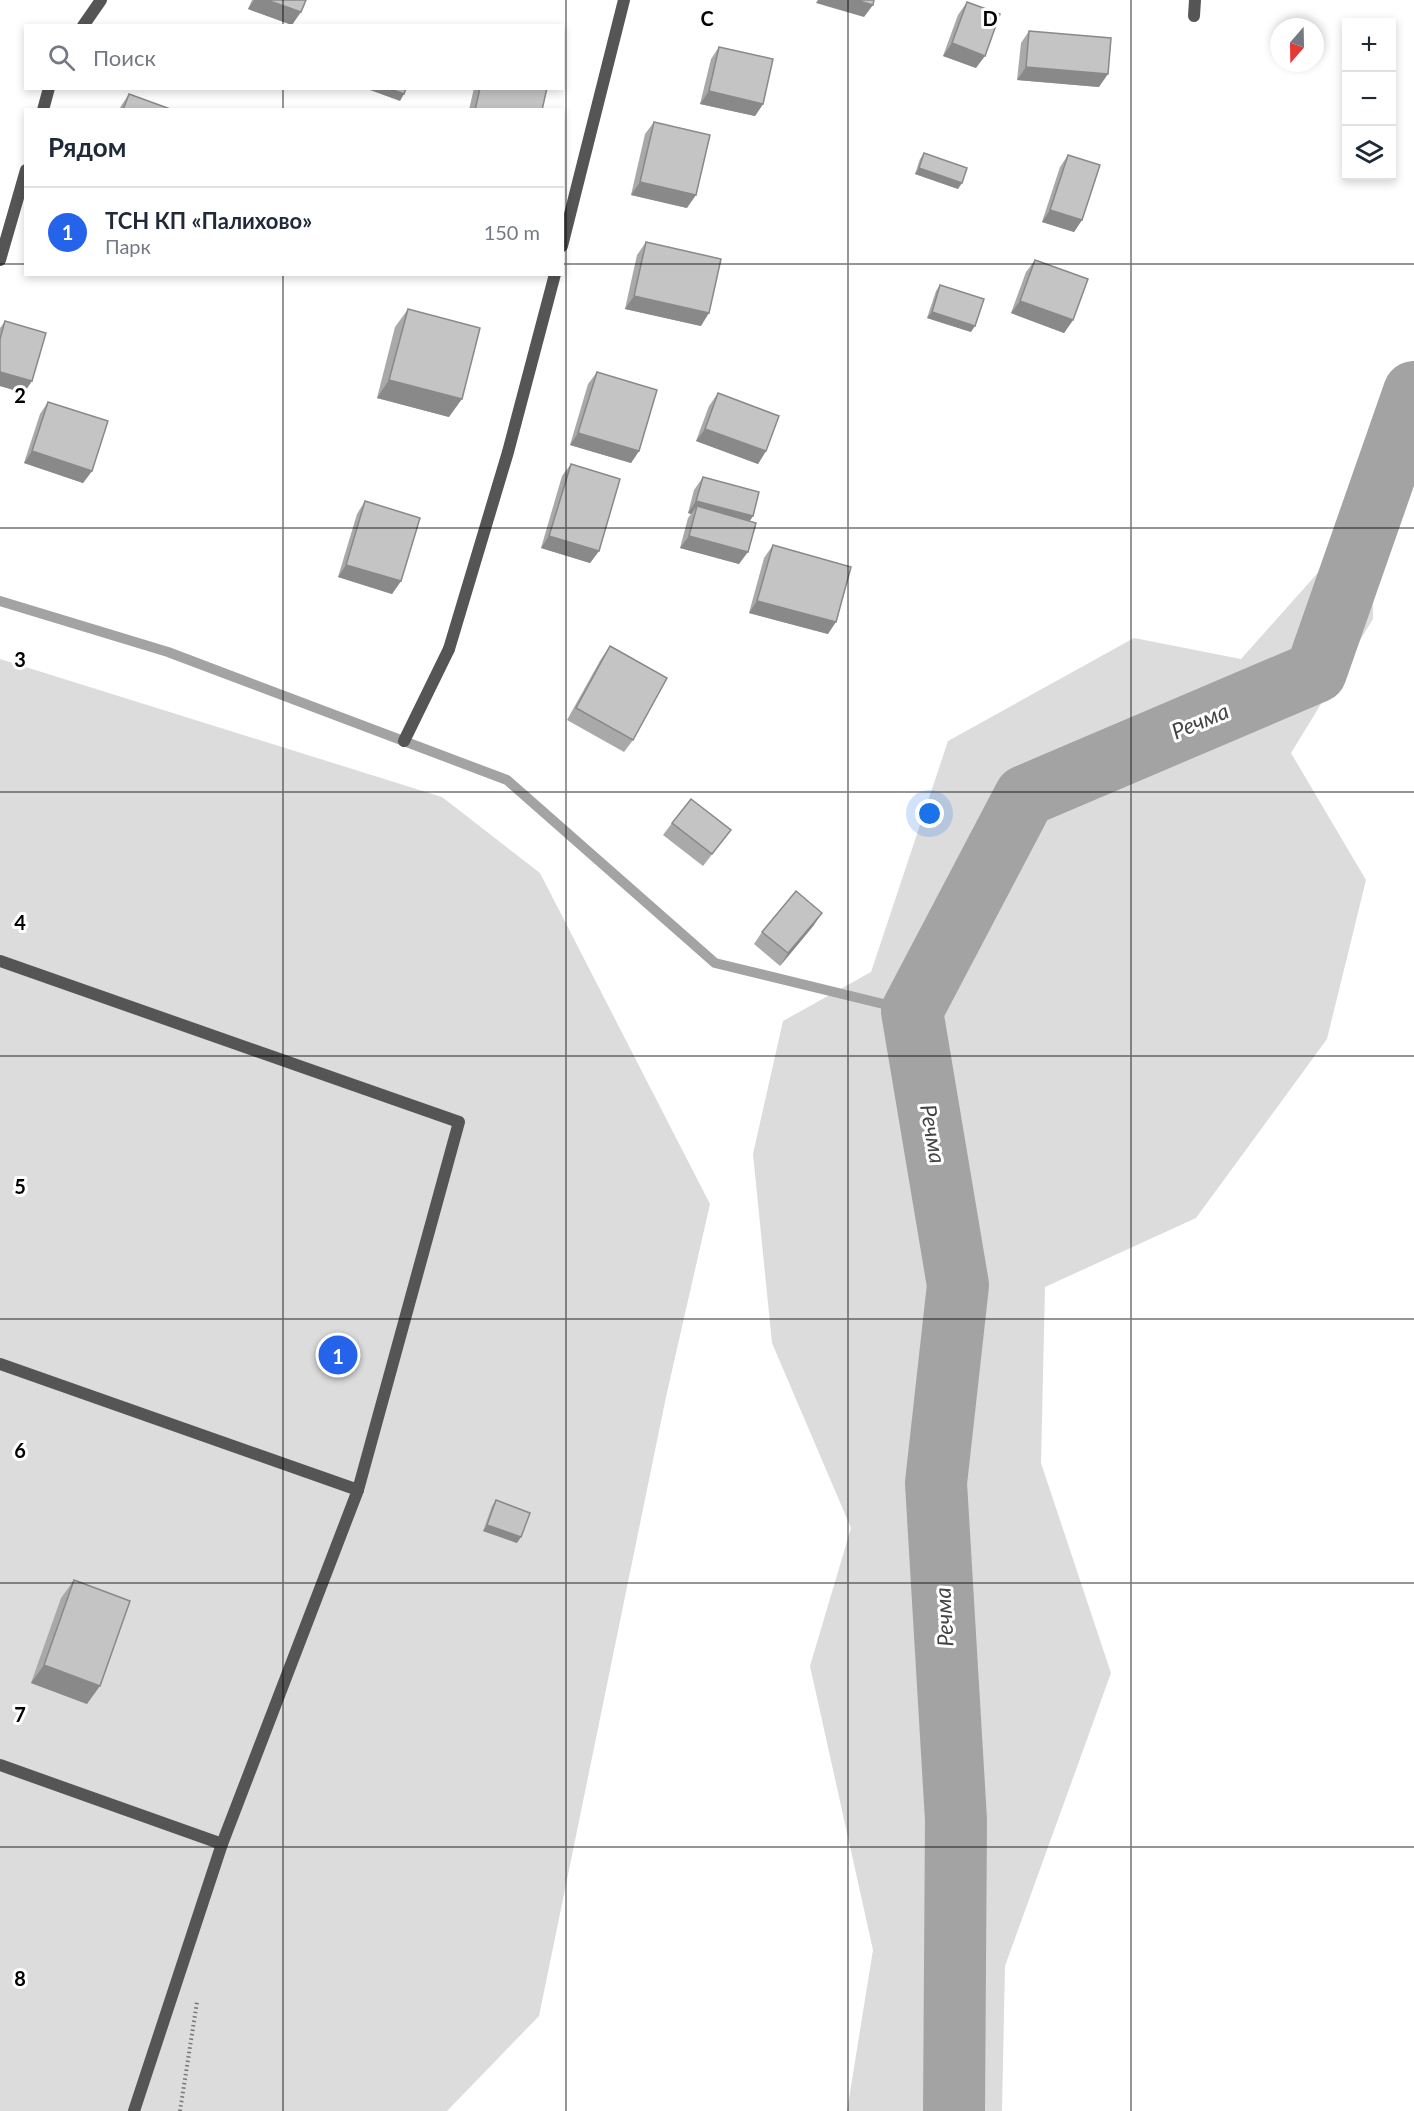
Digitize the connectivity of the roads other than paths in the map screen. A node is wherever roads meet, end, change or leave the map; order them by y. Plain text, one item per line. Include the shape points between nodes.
1 (101, 0) edge
2 (624, 0) edge
3 (1195, 0) edge
4 (1194, 16) dead end
5 (83, 24) edge
6 (48, 90) edge
7 (44, 108) edge
8 (24, 177) edge
9 (564, 238) edge
10 (0, 260) edge
11 (554, 276) edge
12 (404, 741) dead end
13 (0, 961) edge
14 (0, 1364) edge
15 (358, 1490) junction
16 (0, 1765) edge
17 (222, 1844) junction
18 (134, 2111) edge

1 - 5 street
2 - 9 street
3 - 4 street
6 - 7 street
8 - 10 street
11 - 12 street via 508,452 449,649
13 - 15 street via 459,1122
14 - 15 street
15 - 17 street
16 - 17 street
17 - 18 street

